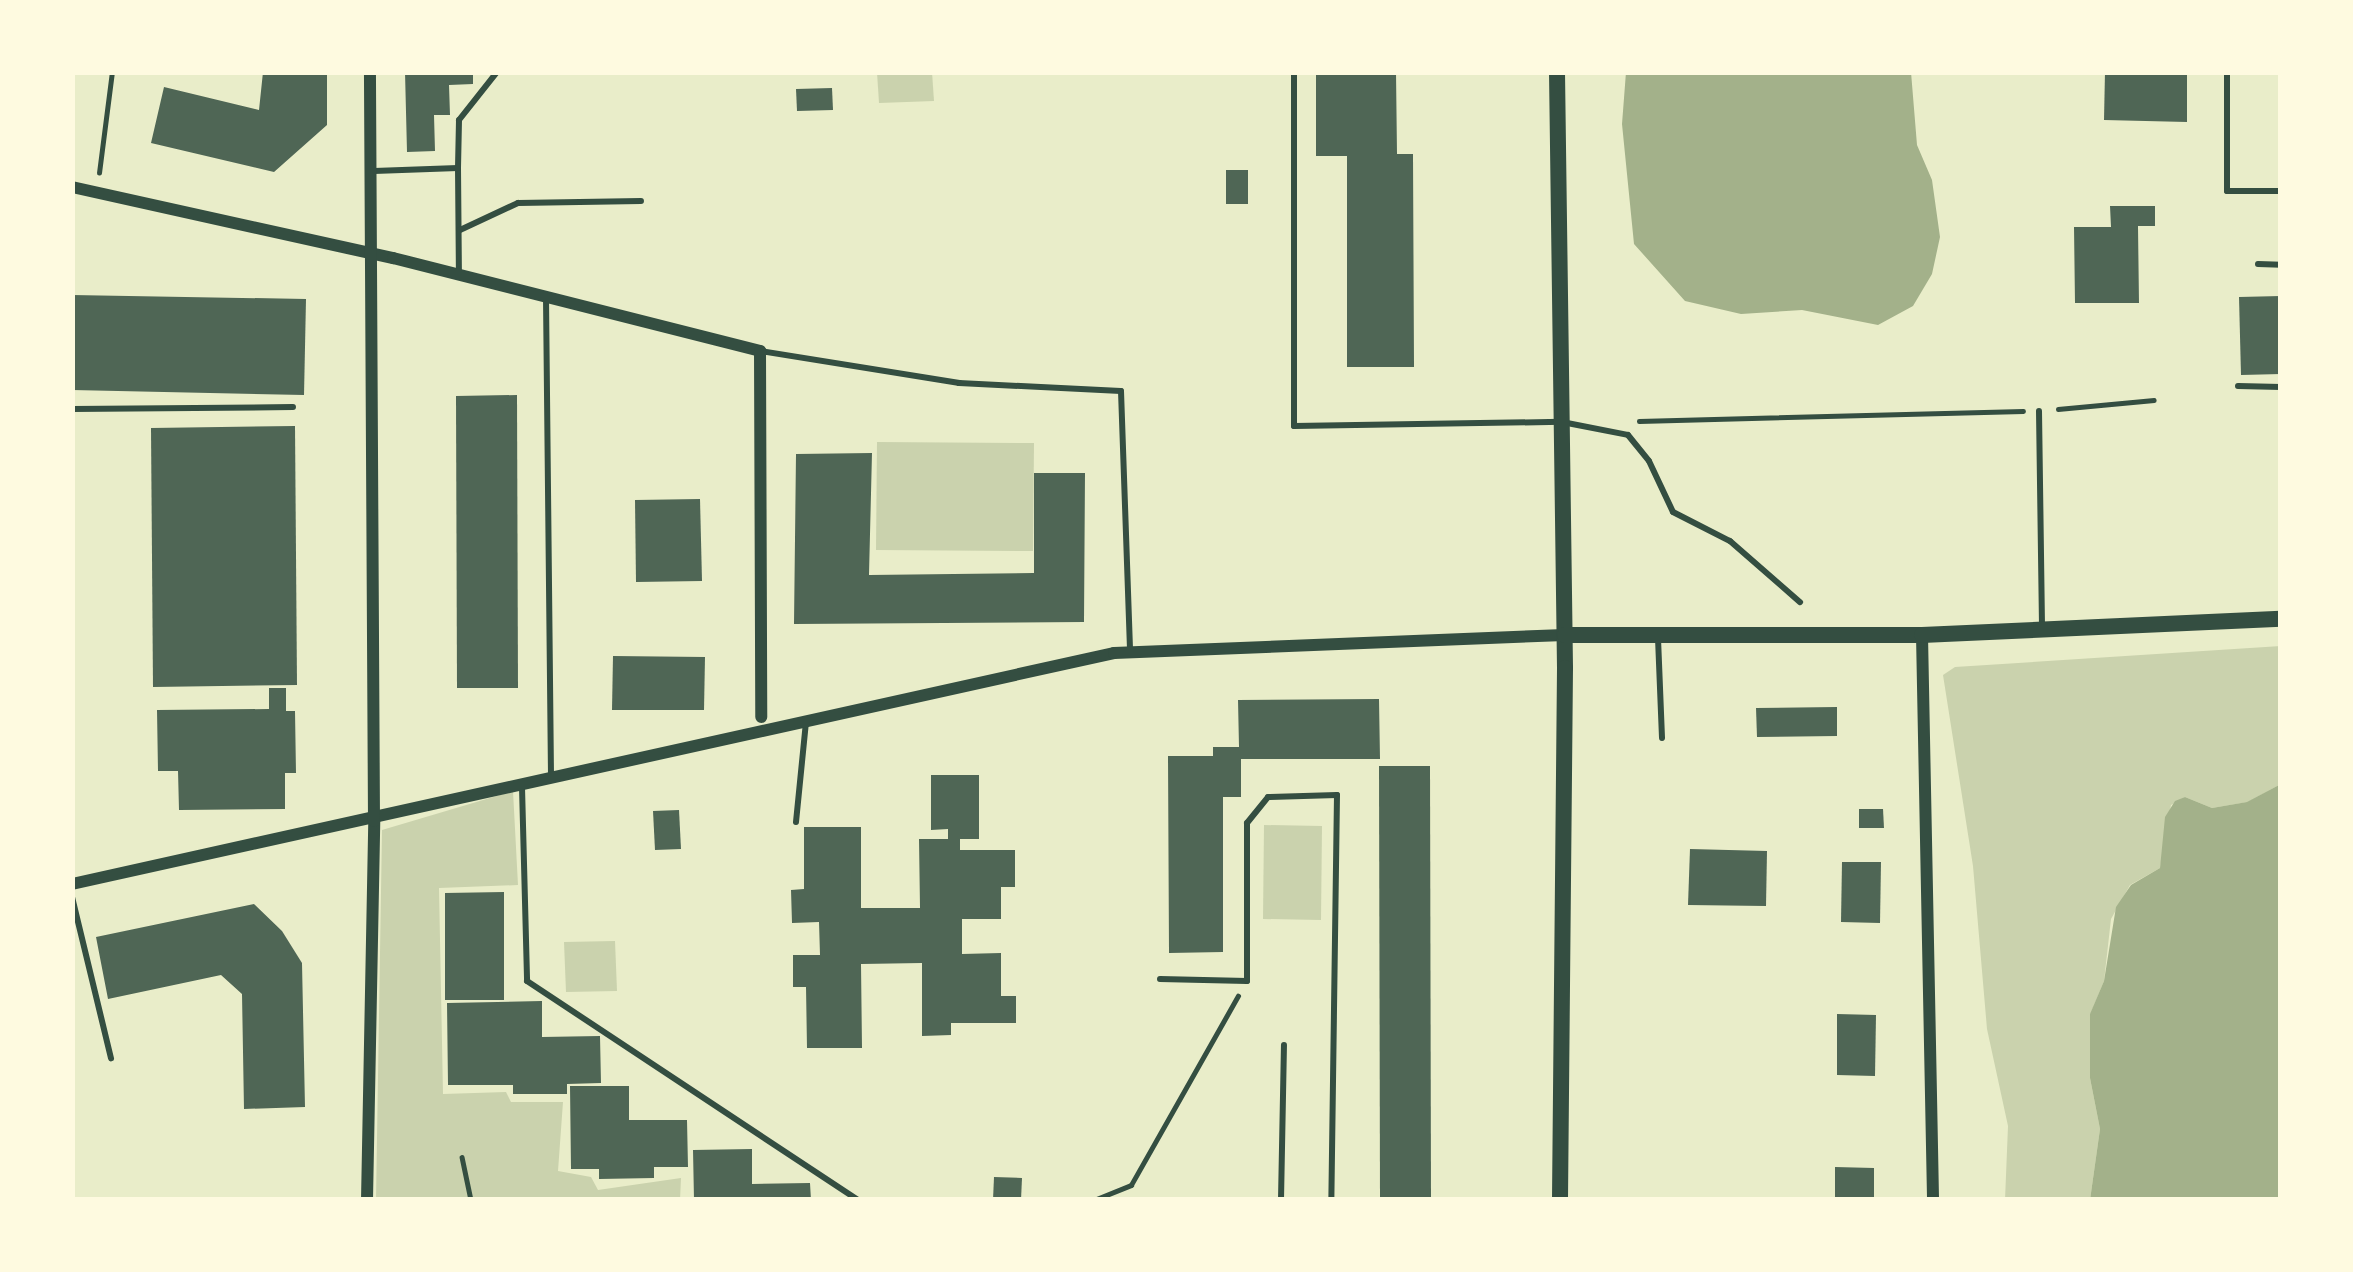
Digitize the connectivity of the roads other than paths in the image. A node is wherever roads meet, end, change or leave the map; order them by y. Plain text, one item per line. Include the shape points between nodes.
1 (370, 72) edge
2 (496, 72) edge
3 (1294, 72) edge
4 (1557, 72) edge
5 (2227, 72) edge
6 (458, 168) junction
7 (370, 171) junction
8 (72, 187) edge
9 (2281, 191) edge
10 (641, 201) dead end
11 (460, 230) junction
12 (370, 255) junction
13 (2258, 264) dead end
14 (2281, 265) edge
15 (459, 275) junction
16 (546, 297) junction
17 (760, 351) junction
18 (2238, 386) dead end
19 (2281, 387) edge
20 (293, 407) dead end
21 (72, 409) edge
22 (2038, 411) road end
23 (1562, 422) junction
24 (1800, 602) dead end
25 (2281, 619) edge
26 (2043, 631) junction
27 (1565, 634) junction
28 (1658, 635) junction
29 (1922, 635) junction
30 (1130, 652) junction
31 (761, 717) dead end
32 (806, 718) junction
33 (1662, 738) dead end
34 (551, 774) junction
35 (522, 781) junction
36 (374, 820) junction
37 (796, 822) dead end
38 (72, 884) edge
39 (72, 897) edge
40 (1160, 979) dead end
41 (1284, 1045) dead end
42 (111, 1058) dead end
43 (367, 1200) edge
44 (857, 1200) edge
45 (1282, 1200) edge
46 (1331, 1200) edge
47 (1560, 1200) edge
48 (1933, 1200) edge

1 - 7 street
2 - 6 lane via 459,120
3 - 23 lane via 1294,426
4 - 23 main road
5 - 9 lane via 2227,190
6 - 7 lane
6 - 11 lane
7 - 12 street
8 - 12 street
10 - 11 lane via 518,203
11 - 15 lane
12 - 15 street
12 - 36 street
13 - 14 lane
15 - 16 street
16 - 17 street
16 - 34 lane
17 - 30 lane via 959,383 1121,391
17 - 31 street
18 - 19 lane
20 - 21 lane
22 - 26 lane
23 - 24 lane via 1628,435 1673,512 1730,542
23 - 27 main road
25 - 26 main road
26 - 29 main road
27 - 28 main road
27 - 30 street
27 - 47 main road
28 - 29 main road
28 - 33 lane
29 - 48 street
30 - 32 street
32 - 34 street
32 - 37 lane
34 - 35 street
35 - 36 street
35 - 44 lane via 527,981
36 - 38 street
36 - 43 street
39 - 42 lane
40 - 46 lane via 1247,981 1247,823 1268,796 1337,794
41 - 45 lane

